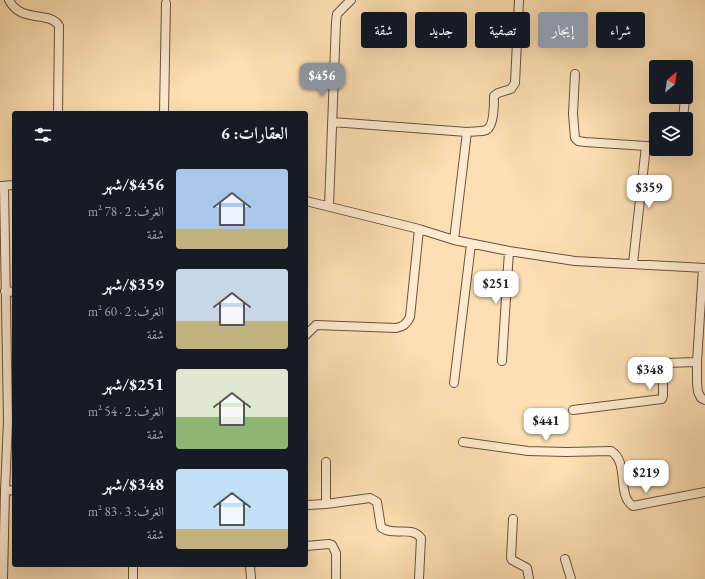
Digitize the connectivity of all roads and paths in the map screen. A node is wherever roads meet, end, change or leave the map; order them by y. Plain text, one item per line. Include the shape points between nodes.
1 (9, 0) edge
2 (351, 0) edge
3 (519, 0) edge
4 (166, 3) dead end
5 (575, 74) dead end
6 (58, 111) edge
7 (164, 111) edge
8 (332, 122) junction
9 (467, 132) junction
10 (646, 146) joint
11 (12, 185) edge
12 (2, 186) edge
13 (308, 201) edge
14 (329, 206) junction
15 (419, 229) junction
16 (454, 240) junction
17 (471, 244) junction
18 (509, 251) junction
19 (633, 263) junction
20 (704, 268) edge
21 (10, 291) edge
22 (308, 333) edge
23 (4, 345) edge
24 (502, 361) dead end
25 (697, 362) junction
26 (454, 383) dead end
27 (705, 400) edge
28 (573, 410) dead end
29 (463, 442) dead end
30 (326, 462) dead end
31 (12, 490) edge
32 (5, 491) junction
33 (705, 492) edge
34 (326, 504) junction
35 (308, 505) edge
36 (513, 519) dead end
37 (308, 546) edge
38 (565, 559) dead end
39 (133, 567) edge
40 (250, 567) edge
41 (3, 579) edge
42 (133, 579) edge
43 (251, 579) edge
44 (336, 579) edge
45 (419, 579) edge
46 (529, 579) edge
47 (571, 579) edge

1 - 6 street via 20,13 51,19 59,26
2 - 8 street via 337,14
3 - 9 street via 515,83 511,89 494,96 489,128
4 - 7 street
5 - 10 street via 575,138 585,142
8 - 9 street
8 - 14 street
9 - 16 street
10 - 19 street
11 - 12 street
12 - 21 street
13 - 14 street
14 - 15 street
15 - 16 street
15 - 22 street via 410,317 406,324 396,328 316,325
16 - 17 street
17 - 18 street
17 - 26 street
18 - 19 street via 575,261
18 - 24 street
19 - 20 street
20 - 25 street
21 - 23 street
23 - 32 street via 8,421
25 - 27 street via 698,392
25 - 28 street via 665,363 662,399
29 - 33 street via 528,451 611,451 620,460 627,499 633,506
30 - 34 street
31 - 32 street
32 - 41 street
34 - 35 street
34 - 45 street via 370,498 377,502 383,530 413,532 420,536
36 - 46 street via 511,558 527,568
37 - 44 street via 332,545 336,553
38 - 47 street
39 - 42 street
40 - 43 street

